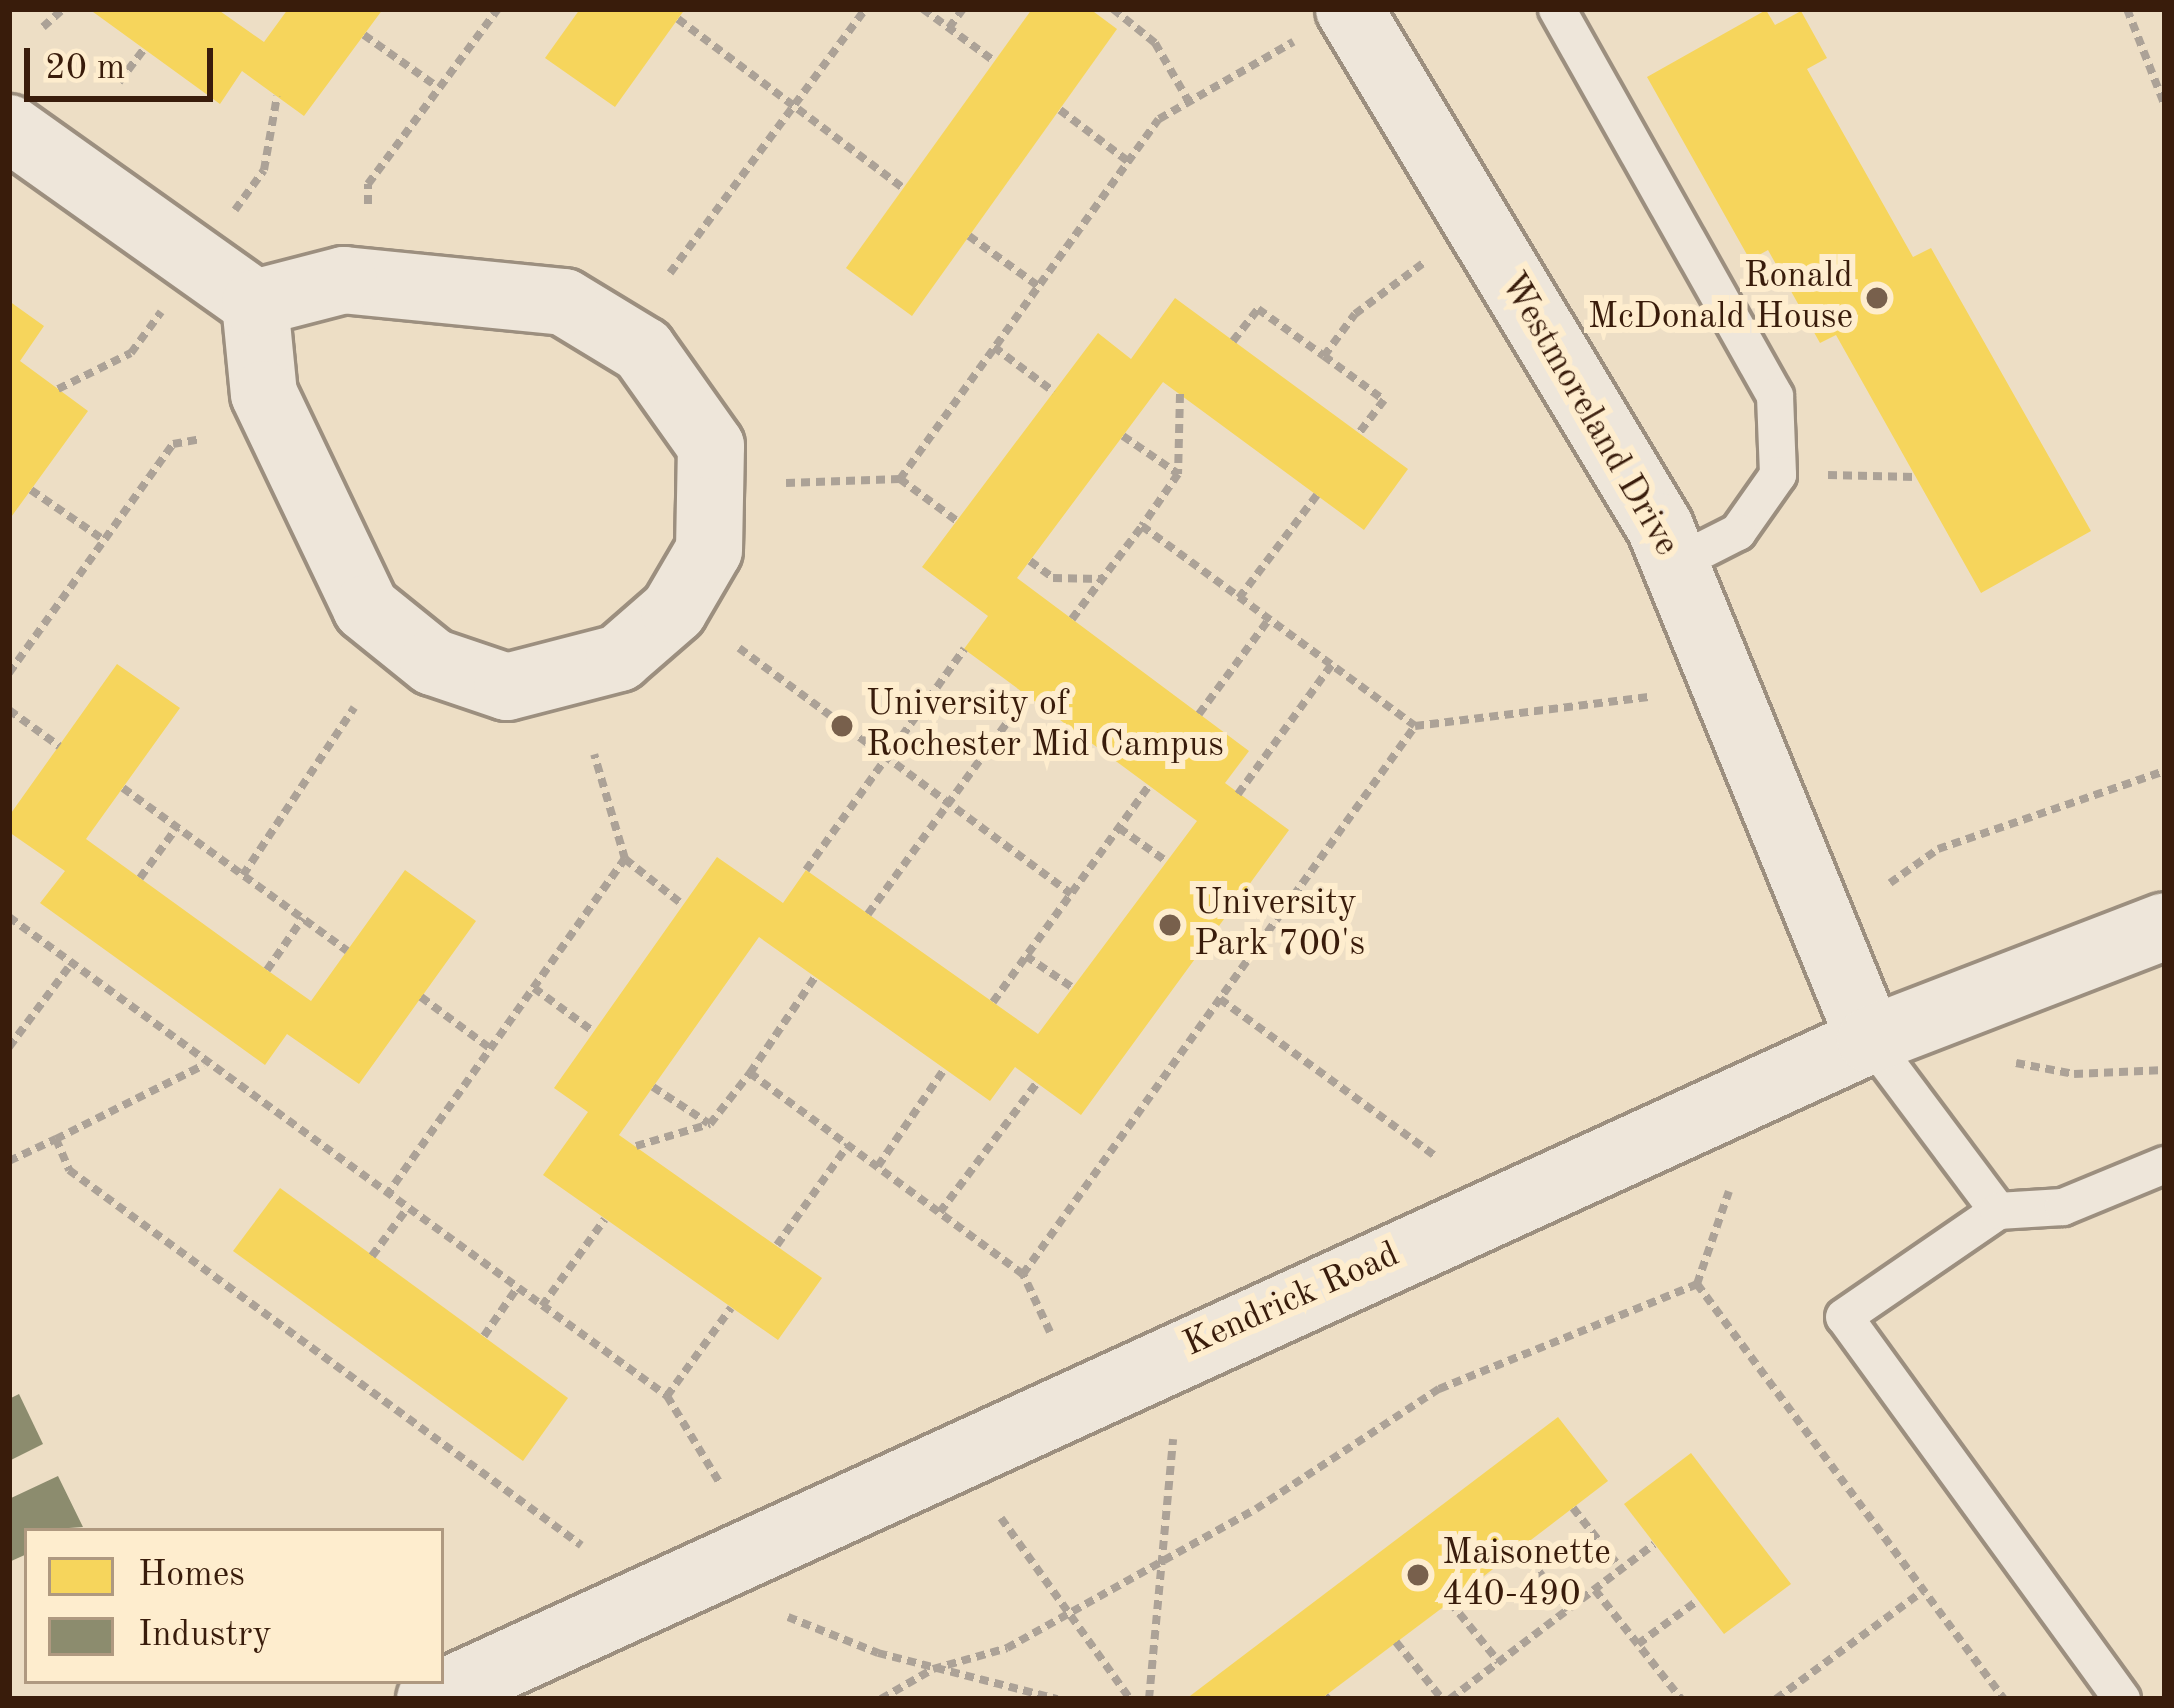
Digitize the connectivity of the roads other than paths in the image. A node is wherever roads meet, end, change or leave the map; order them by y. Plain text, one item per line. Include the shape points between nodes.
1 (1349, 9) edge
2 (1558, 9) edge
3 (9, 128) edge
4 (255, 303) junction
5 (1675, 564) junction
6 (2165, 926) edge
7 (1870, 1040) junction
8 (2165, 1165) edge
9 (1998, 1211) junction
10 (430, 1699) edge
11 (2122, 1699) edge

1 - 5 street, Westmoreland Drive
2 - 5 lane via 1775,396 1778,475 1738,532
3 - 4 street
4 - 4 street via 264,394 366,608 433,662 507,687 619,658 674,610 709,550 711,446 643,350 564,302 344,280
5 - 7 street, Westmoreland Drive
6 - 7 street, Kendrick Road
7 - 9 lane
7 - 10 street, Kendrick Road
8 - 9 lane via 2062,1207
9 - 11 lane via 1844,1316

